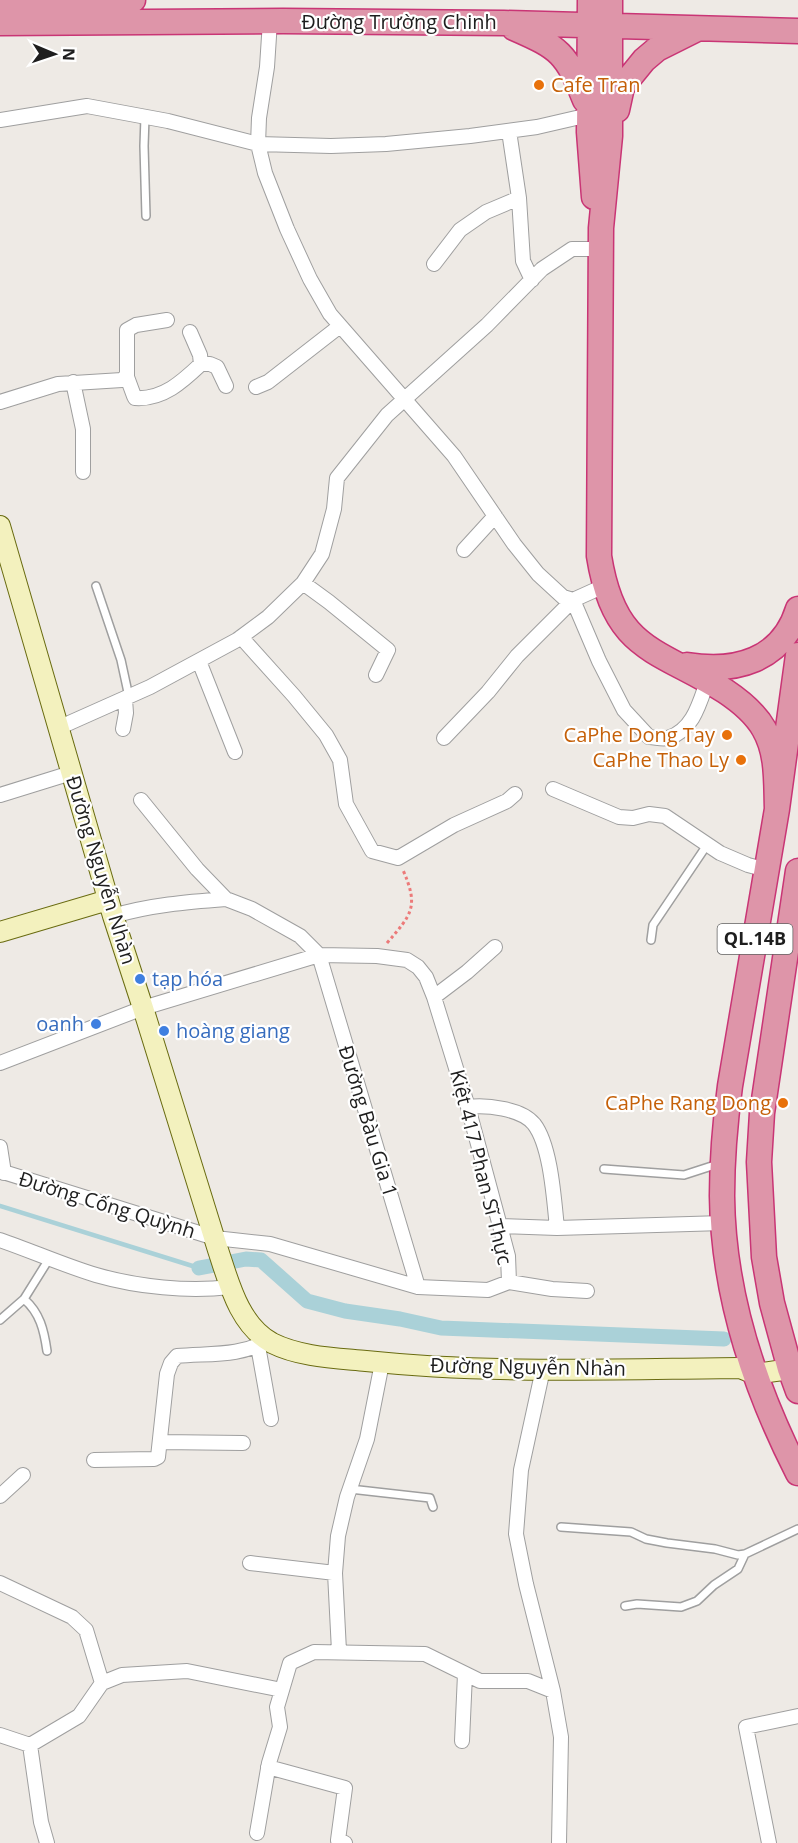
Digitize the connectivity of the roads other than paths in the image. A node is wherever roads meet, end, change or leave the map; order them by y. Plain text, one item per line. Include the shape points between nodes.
1 (133, 0) edge
2 (590, 0) edge
3 (610, 0) edge
4 (0, 2) edge
5 (270, 21) junction
6 (0, 23) edge
7 (504, 23) junction
8 (599, 26) junction
9 (699, 28) junction
10 (798, 31) edge
11 (589, 112) junction
12 (145, 117) junction
13 (0, 120) edge
14 (509, 131) junction
15 (610, 136) junction
16 (258, 144) junction
17 (519, 198) junction
18 (146, 216) dead end
19 (601, 239) junction
20 (434, 264) dead end
21 (532, 280) junction
22 (166, 320) dead end
23 (340, 326) junction
24 (190, 332) dead end
25 (201, 364) junction
26 (127, 377) junction
27 (73, 382) junction
28 (226, 386) dead end
29 (256, 387) dead end
30 (404, 399) junction
31 (0, 402) edge
32 (83, 472) dead end
33 (495, 516) junction
34 (0, 526) edge
35 (464, 550) dead end
36 (303, 583) junction
37 (96, 586) dead end
38 (604, 586) junction
39 (573, 600) junction
40 (798, 609) edge
41 (239, 638) junction
42 (798, 655) edge
43 (199, 661) junction
44 (673, 663) junction
45 (376, 675) dead end
46 (708, 679) junction
47 (127, 698) junction
48 (58, 728) junction
49 (123, 729) dead end
50 (444, 738) dead end
51 (235, 753) dead end
52 (71, 773) junction
53 (553, 789) dead end
54 (515, 794) dead end
55 (0, 795) edge
56 (141, 800) dead end
57 (777, 809) junction
58 (707, 844) junction
59 (767, 870) junction
60 (798, 871) edge
61 (226, 899) junction
62 (110, 908) junction
63 (0, 932) edge
64 (651, 940) dead end
65 (495, 947) dead end
66 (319, 955) junction
67 (434, 997) junction
68 (143, 1008) junction
69 (0, 1063) edge
70 (468, 1107) junction
71 (0, 1147) edge
72 (723, 1162) junction
73 (604, 1169) dead end
74 (2, 1172) edge
75 (723, 1223) junction
76 (500, 1226) junction
77 (557, 1228) junction
78 (0, 1240) edge
79 (216, 1244) junction
80 (49, 1259) junction
81 (509, 1282) junction
82 (229, 1283) junction
83 (418, 1287) junction
84 (587, 1291) dead end
85 (24, 1299) junction
86 (0, 1320) edge
87 (263, 1343) junction
88 (47, 1351) dead end
89 (382, 1363) junction
90 (543, 1369) junction
91 (755, 1374) junction
92 (794, 1380) edge
93 (271, 1419) dead end
94 (161, 1442) junction
95 (243, 1443) dead end
96 (94, 1460) dead end
97 (798, 1473) edge
98 (23, 1474) dead end
99 (350, 1489) junction
100 (0, 1496) edge
101 (434, 1506) dead end
102 (561, 1527) dead end
103 (798, 1528) edge
104 (744, 1554) junction
105 (250, 1563) dead end
106 (335, 1574) junction
107 (0, 1583) edge
108 (625, 1606) dead end
109 (339, 1651) junction
110 (465, 1674) junction
111 (102, 1683) junction
112 (282, 1690) junction
113 (553, 1692) junction
114 (798, 1716) edge
115 (0, 1735) edge
116 (462, 1742) dead end
117 (30, 1745) junction
118 (268, 1767) junction
119 (257, 1833) dead end
120 (47, 1843) edge
121 (345, 1843) edge
122 (559, 1843) edge
123 (769, 1843) edge

1 - 4 highway
2 - 8 highway
3 - 8 highway
5 - 6 highway, Đường Trường Chinh
5 - 7 highway, Đường Trường Chinh
5 - 16 street
7 - 8 highway, Đường Trường Chinh
7 - 11 highway via 560,53 574,74
8 - 9 highway, Đường Trường Chinh
8 - 11 highway
8 - 15 highway
9 - 10 highway, Đường Trường Chinh
9 - 15 highway via 657,49 639,66 622,87
11 - 14 street
11 - 19 highway via 593,190
12 - 13 street via 87,106
12 - 16 street
12 - 18 lane
14 - 16 street via 386,144
14 - 17 street
15 - 19 highway
16 - 23 street via 287,229 310,279
17 - 20 street via 486,212 460,231
17 - 21 street via 524,261
19 - 21 street via 572,249
19 - 38 highway via 599,556
21 - 30 street
22 - 26 street via 127,330
23 - 29 street via 268,382
23 - 30 street
24 - 25 street
25 - 26 street via 170,390 142,399 135,398
25 - 28 street via 217,367
26 - 27 street via 119,381
27 - 31 street
27 - 32 street via 83,429
30 - 33 street via 454,456
30 - 36 street via 337,478 334,509 322,554
33 - 35 street
33 - 39 street via 538,574 563,597
34 - 48 street, Đường Nguyễn Nhàn
36 - 41 street
36 - 45 street via 388,650
37 - 47 lane via 121,660
38 - 39 street
38 - 44 highway via 620,621 637,641
39 - 46 street via 624,710 649,737 667,739 687,727 696,714
39 - 50 street
40 - 44 highway via 776,646 750,662 705,668
41 - 43 street
41 - 54 street via 326,735 340,760 346,804 372,851 398,858
42 - 57 highway, QL.14B
43 - 47 street
43 - 51 street
44 - 46 highway
46 - 57 highway via 744,705 764,728 775,763
47 - 48 street
47 - 49 street
48 - 52 street, Đường Nguyễn Nhàn
52 - 55 street
52 - 62 street, Đường Nguyễn Nhàn
53 - 58 street via 619,818 665,816
56 - 61 street
57 - 59 highway, QL.14B
58 - 59 street via 732,859
58 - 64 lane via 653,925
59 - 72 highway, QL.14B via 730,1086
60 - 92 highway, QL.14B via 762,1113 759,1162 764,1257 771,1303
61 - 62 street
61 - 66 street via 300,936
62 - 63 street
62 - 68 street, Đường Nguyễn Nhàn
65 - 67 street
66 - 67 street, Kiệt 417 Phan Sĩ Thực via 406,960 426,977
66 - 68 street, Kiệt 417 Phan Sĩ Thực
66 - 83 street, Đường Bàu Gia 1
67 - 70 street, Kiệt 417 Phan Sĩ Thực
68 - 69 street, Kiệt 417 Phan Sĩ Thực
68 - 79 street, Đường Nguyễn Nhàn
70 - 76 street, Kiệt 417 Phan Sĩ Thực
70 - 77 street via 505,1109 533,1123 549,1167
71 - 74 street
72 - 73 lane via 684,1175
72 - 75 highway, QL.14B
74 - 79 street, Đường Cống Quỳnh
75 - 77 street
75 - 91 highway, QL.14B via 733,1299
76 - 77 street
76 - 81 street, Kiệt 417 Phan Sĩ Thực via 508,1256
78 - 80 street
79 - 82 street, Đường Nguyễn Nhàn
79 - 83 street, Đường Cống Quỳnh via 270,1245
80 - 82 street via 99,1276 152,1286 202,1290
80 - 85 lane
81 - 83 street, Kiệt 417 Phan Sĩ Thực via 488,1290
81 - 84 street
82 - 87 street, Đường Nguyễn Nhàn via 244,1317
85 - 86 lane
85 - 88 lane via 44,1328
87 - 89 street, Đường Nguyễn Nhàn via 321,1356
87 - 93 street
87 - 94 street via 242,1352 177,1356 167,1374
89 - 90 street, Đường Nguyễn Nhàn
89 - 99 street via 367,1439
90 - 91 street, Đường Nguyễn Nhàn via 740,1368
90 - 113 street via 521,1470 516,1534
91 - 92 street, Đường Nguyễn Nhàn
91 - 97 highway, QL.14B
94 - 95 street
94 - 96 street via 158,1457 153,1459
98 - 100 street
99 - 101 lane via 430,1498
99 - 106 street via 338,1536
102 - 104 lane via 631,1532 646,1539
103 - 104 lane
104 - 108 lane via 738,1569 697,1601 681,1607
105 - 106 street
106 - 109 street
107 - 111 street via 60,1610 86,1630
109 - 110 street via 425,1654
109 - 112 street via 315,1652 291,1663
110 - 113 street via 480,1681 528,1681
110 - 116 street
111 - 112 street via 122,1676 187,1671
111 - 117 street via 79,1716
112 - 118 street via 277,1707 280,1727
113 - 122 street via 561,1737
114 - 123 street via 746,1727
115 - 117 street
117 - 120 street
118 - 119 street
118 - 121 street via 345,1788 338,1840

